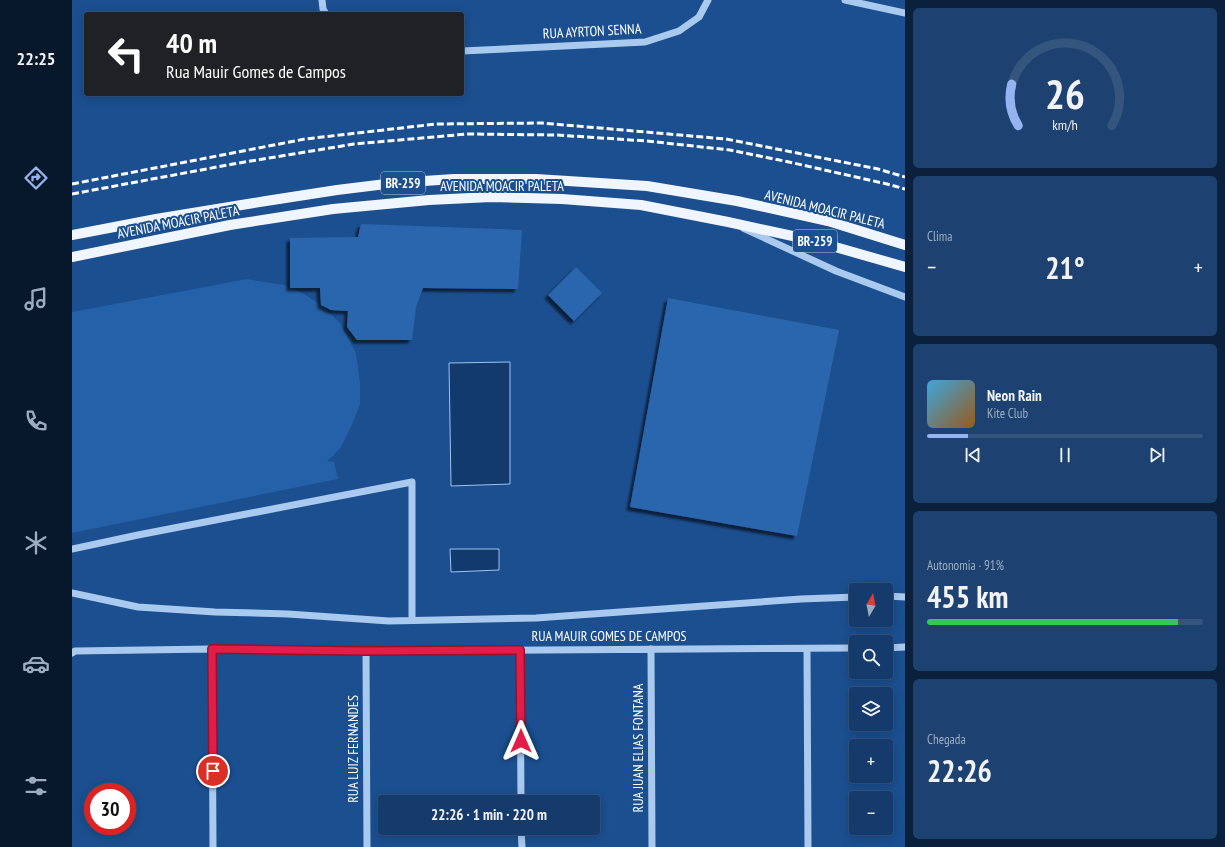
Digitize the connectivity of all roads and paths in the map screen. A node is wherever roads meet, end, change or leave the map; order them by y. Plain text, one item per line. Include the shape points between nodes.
1 (322, 0) edge
2 (708, 0) edge
3 (844, 0) edge
4 (325, 12) edge
5 (905, 13) edge
6 (464, 51) edge
7 (728, 222) junction
8 (72, 235) edge
9 (905, 245) edge
10 (72, 257) edge
11 (905, 267) edge
12 (905, 297) edge
13 (72, 549) edge
14 (72, 593) edge
15 (893, 596) edge
16 (849, 597) edge
17 (905, 597) edge
18 (412, 620) junction
19 (905, 647) edge
20 (849, 648) edge
21 (893, 648) edge
22 (212, 649) junction
23 (651, 649) junction
24 (807, 649) junction
25 (520, 650) junction
26 (366, 651) junction
27 (73, 652) edge
28 (521, 795) edge
29 (521, 835) edge
30 (213, 847) edge
31 (367, 847) edge
32 (522, 847) edge
33 (652, 847) edge
34 (808, 847) edge

1 - 4 street
2 - 6 street, RUA AYRTON SENNA via 699,17 679,31 645,42
3 - 5 street
7 - 10 main road, AVENIDA MOACIR PALETA / BR-259 via 641,205 562,199 491,197 430,200 333,209 254,221
7 - 11 main road, AVENIDA MOACIR PALETA / BR-259 via 811,240
7 - 12 street via 836,271
8 - 9 main road, AVENIDA MOACIR PALETA / BR-259 via 156,219 352,189 454,180 536,179 647,186 737,202 828,221
13 - 18 street via 412,482
14 - 18 street via 138,608
15 - 17 street
16 - 18 street via 536,618
19 - 21 street
20 - 24 street, RUA MAUIR GOMES DE CAMPOS
22 - 26 street, RUA MAUIR GOMES DE CAMPOS
22 - 27 street, RUA MAUIR GOMES DE CAMPOS
22 - 30 street
23 - 24 street, RUA MAUIR GOMES DE CAMPOS
23 - 25 street, RUA MAUIR GOMES DE CAMPOS
23 - 33 street, RUA JUAN ELIAS FONTANA
24 - 34 street
25 - 26 street, RUA MAUIR GOMES DE CAMPOS
25 - 28 street
26 - 31 street, RUA LUIZ FERNANDES
29 - 32 street

